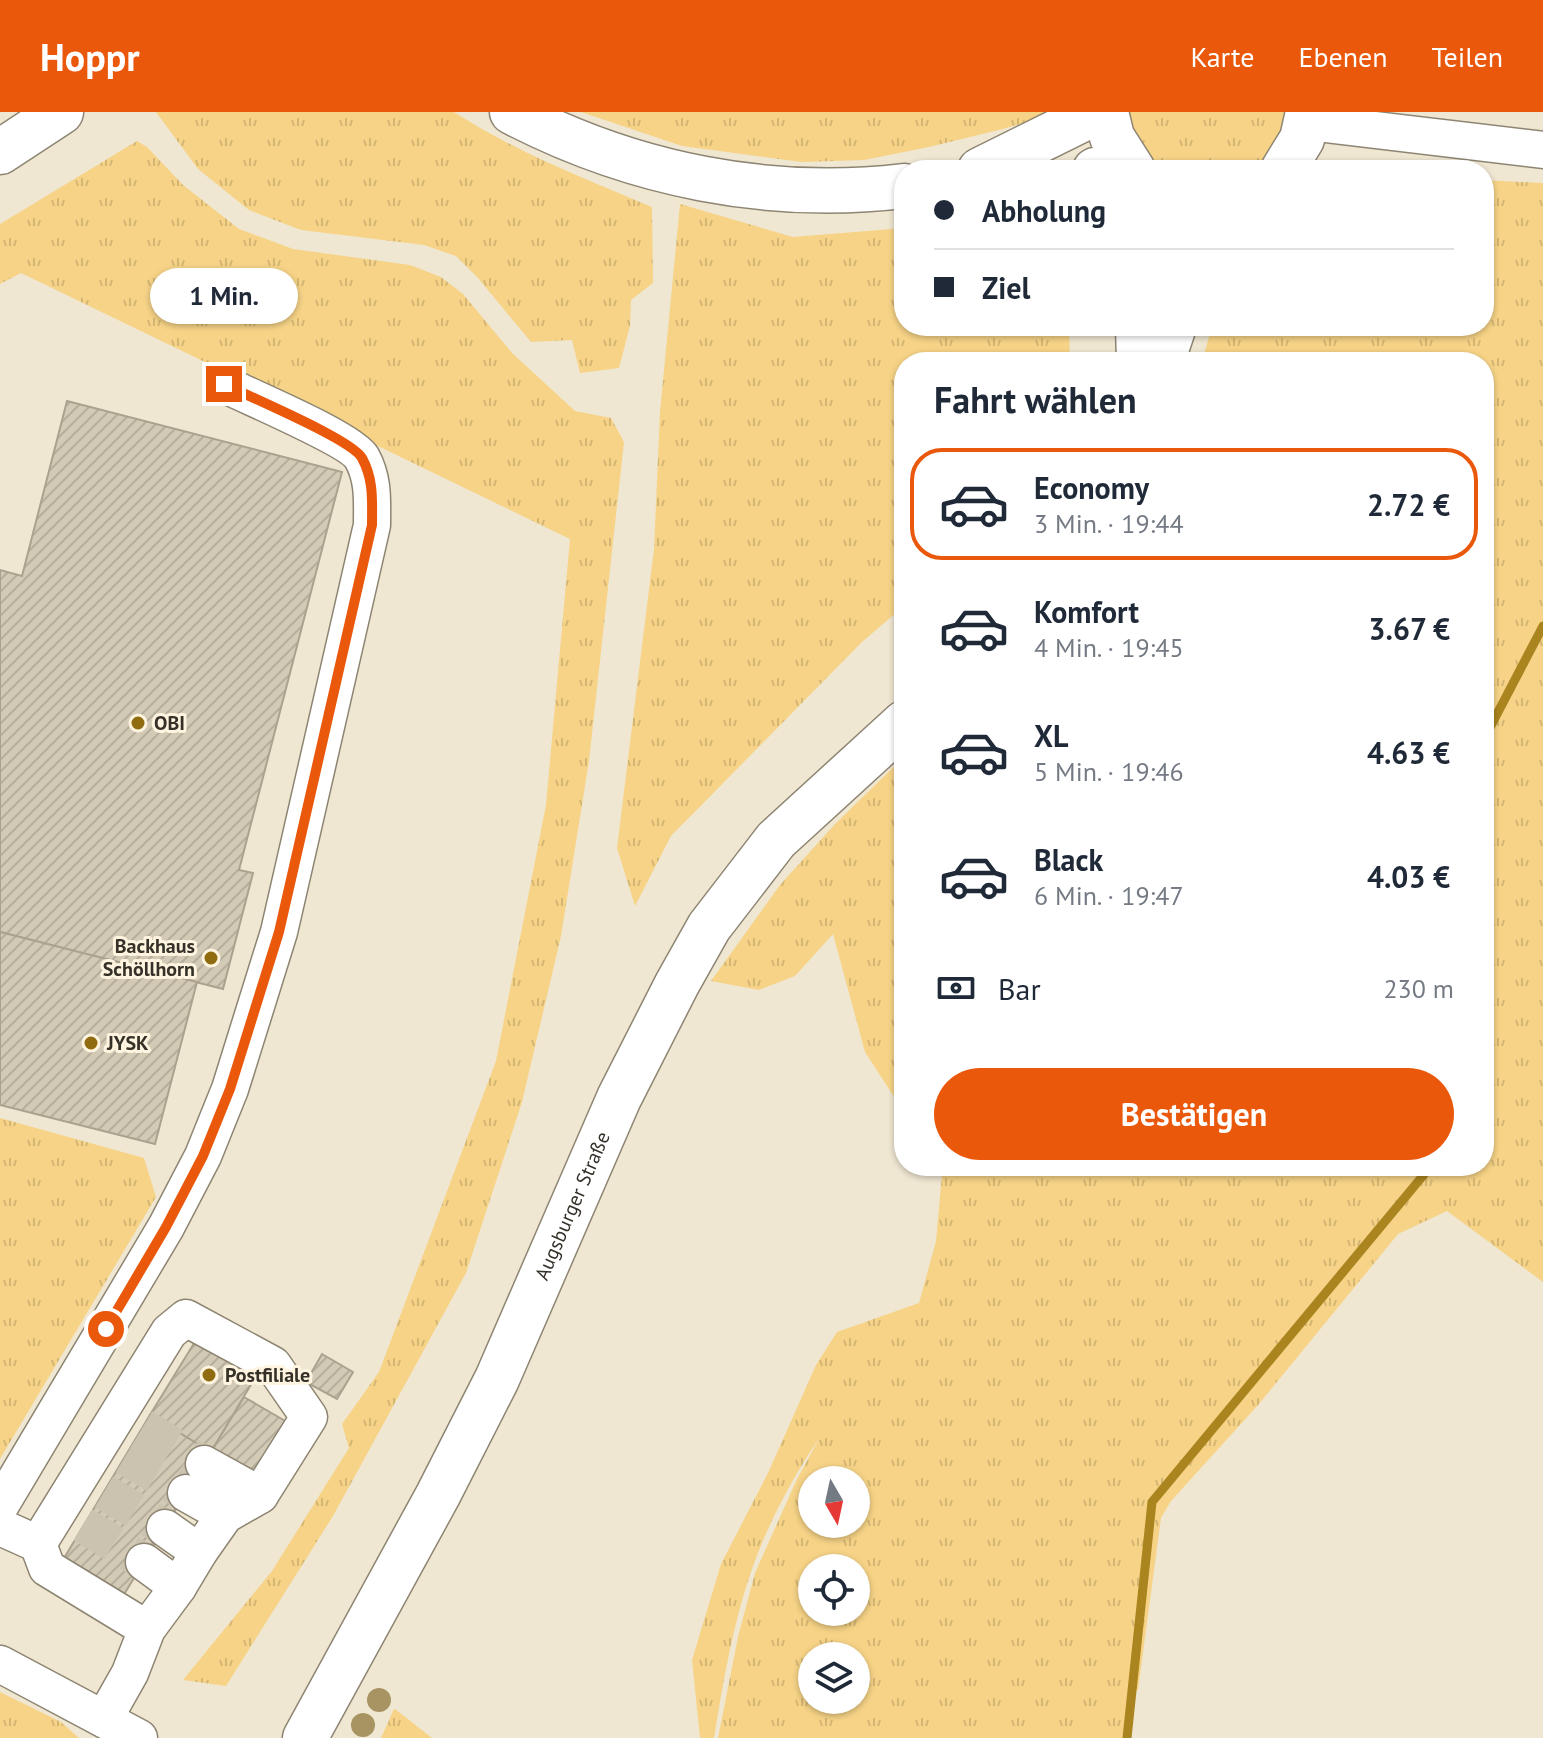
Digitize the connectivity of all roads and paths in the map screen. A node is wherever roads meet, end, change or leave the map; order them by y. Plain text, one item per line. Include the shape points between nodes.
1 (61, 112) edge
2 (512, 112) edge
3 (1097, 112) edge
4 (1106, 112) edge
5 (1308, 117) edge
6 (1543, 150) edge
7 (0, 152) edge
8 (1000, 160) edge
9 (1117, 160) edge
10 (1290, 160) edge
11 (894, 187) edge
12 (224, 384) dead end
13 (894, 732) edge
14 (260, 1495) junction
15 (0, 1506) edge
16 (225, 1515) junction
17 (0, 1527) edge
18 (59, 1528) junction
19 (165, 1528) tunnel mouth
20 (199, 1552) junction
21 (144, 1562) tunnel mouth
22 (178, 1587) junction
23 (147, 1629) junction
24 (0, 1664) edge
25 (104, 1719) junction
26 (139, 1738) edge
27 (305, 1738) edge

1 - 7 main road
2 - 11 main road via 618,157 729,184 787,191
3 - 8 main road
4 - 9 main road
5 - 6 street
5 - 10 main road
12 - 15 street via 360,454 371,479 372,525 279,932 230,1089 166,1227
13 - 27 main road, Augsburger Straße via 776,840 709,927 619,1098 497,1379
14 - 16 street
14 - 16 street via 195,1479
14 - 18 street via 309,1417 273,1365 186,1318 169,1332 121,1437
16 - 20 street
17 - 18 street
18 - 23 street via 47,1568
19 - 20 street
20 - 22 street
21 - 22 street
22 - 23 street
23 - 25 street
24 - 25 street
25 - 26 street

